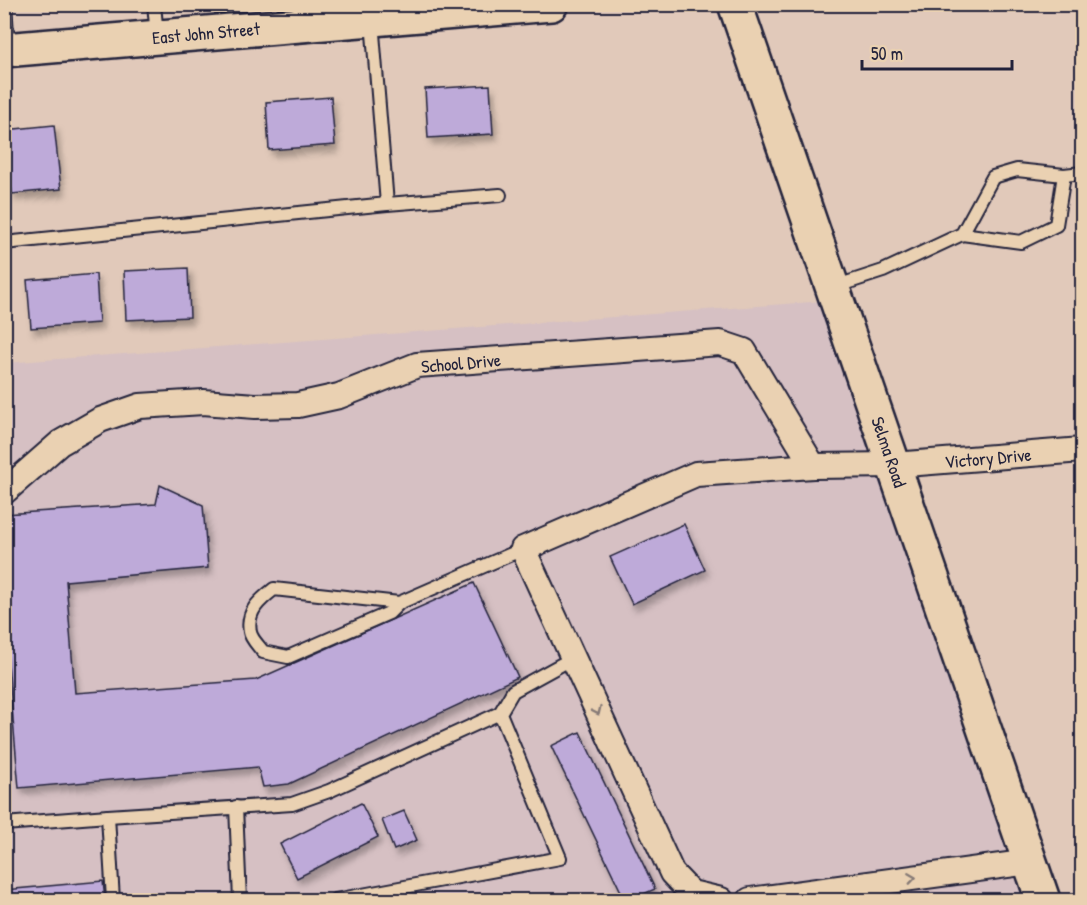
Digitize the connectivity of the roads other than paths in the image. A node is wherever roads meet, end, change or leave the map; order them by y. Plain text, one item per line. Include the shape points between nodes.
1 (5, 4) edge
2 (154, 4) edge
3 (551, 4) edge
4 (735, 4) edge
5 (372, 19) junction
6 (157, 37) junction
7 (6, 50) edge
8 (1083, 173) edge
9 (1064, 175) junction
10 (500, 195) dead end
11 (387, 204) junction
12 (962, 234) junction
13 (4, 243) edge
14 (832, 287) junction
15 (1083, 450) edge
16 (894, 465) junction
17 (813, 466) junction
18 (4, 492) edge
19 (523, 549) junction
20 (399, 603) junction
21 (573, 658) junction
22 (500, 713) junction
23 (236, 807) junction
24 (108, 816) junction
25 (4, 824) edge
26 (1030, 862) junction
27 (113, 900) edge
28 (240, 900) edge
29 (335, 900) edge
30 (721, 900) edge
31 (750, 900) edge
32 (1043, 900) edge

1 - 7 lane
2 - 6 lane
3 - 5 street, East John Street
4 - 14 street, Selma Road
5 - 6 street, East John Street
5 - 11 lane
6 - 7 street, East John Street
8 - 9 lane
9 - 12 lane via 1017,170 993,177
9 - 12 lane via 1056,225 1021,242
10 - 11 lane
11 - 13 lane
12 - 14 lane via 884,271
14 - 16 street, Selma Road
15 - 16 street, Victory Drive
16 - 17 street, Victory Drive
16 - 26 street, Selma Road
17 - 18 street, School Drive via 744,351 720,343 417,365 339,396 298,405 203,402 140,406 100,420 60,443
17 - 19 street, Victory Drive via 696,474
19 - 20 lane
19 - 21 street
20 - 20 lane via 274,589 256,603 250,634 263,651 288,657 389,613
21 - 22 lane via 513,691
21 -> 30 street via 672,873 691,893
22 - 23 lane via 329,791 292,804
22 - 29 lane via 560,858
23 - 24 lane
23 - 28 lane
24 - 25 lane
24 - 27 lane
31 -> 26 street
26 - 32 street, Selma Road

